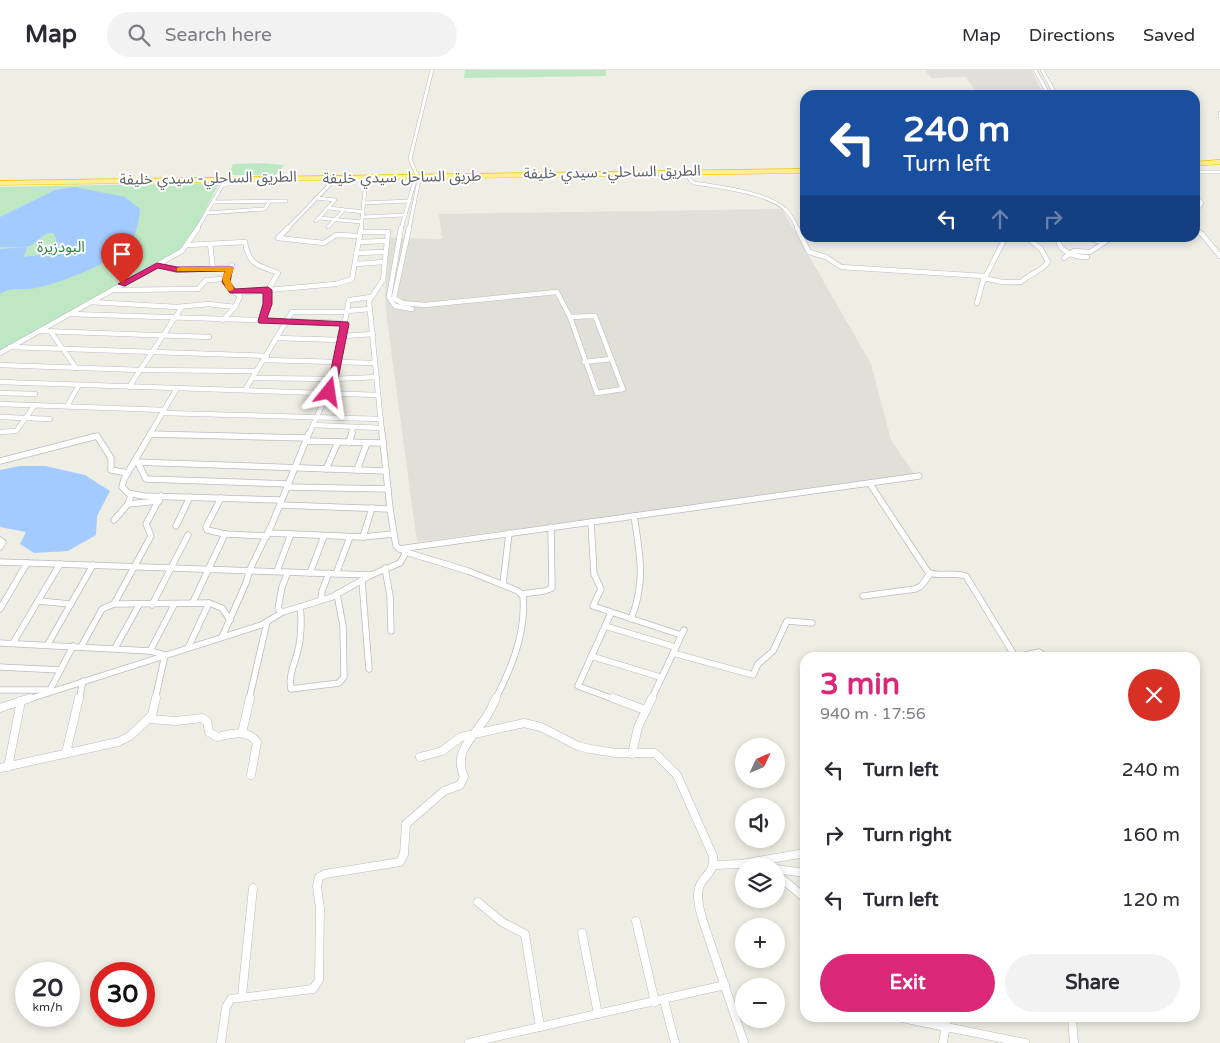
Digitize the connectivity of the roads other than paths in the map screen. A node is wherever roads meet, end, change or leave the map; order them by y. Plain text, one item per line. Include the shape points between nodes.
1 (432, 70) edge
2 (1035, 70) edge
3 (1042, 70) edge
4 (1046, 90) edge
5 (1053, 90) edge
6 (1220, 161) edge
7 (1200, 163) edge
8 (800, 170) edge
9 (800, 170) edge
10 (1200, 172) edge
11 (1220, 172) edge
12 (687, 173) junction
13 (417, 177) junction
14 (241, 179) junction
15 (366, 179) junction
16 (217, 180) junction
17 (334, 180) junction
18 (0, 182) edge
19 (222, 186) junction
20 (316, 198) junction
21 (286, 201) dead end
22 (213, 202) junction
23 (268, 202) junction
24 (409, 202) junction
25 (364, 203) junction
26 (329, 208) junction
27 (344, 210) junction
28 (207, 213) junction
29 (406, 215) junction
30 (362, 217) junction
31 (335, 219) junction
32 (328, 227) dead end
33 (404, 233) junction
34 (1200, 233) edge
35 (361, 234) junction
36 (800, 235) edge
37 (386, 241) junction
38 (359, 242) junction
39 (804, 242) edge
40 (1003, 242) edge
41 (1032, 242) edge
42 (1058, 242) edge
43 (1104, 242) edge
44 (210, 244) junction
45 (188, 245) junction
46 (385, 252) junction
47 (358, 253) junction
48 (1069, 254) junction
49 (1220, 256) edge
50 (1087, 257) dead end
51 (1064, 258) dead end
52 (384, 262) junction
53 (356, 264) junction
54 (157, 265) junction
55 (213, 269) junction
56 (984, 277) junction
57 (226, 279) junction
58 (112, 290) junction
59 (268, 290) junction
60 (235, 293) junction
61 (371, 297) junction
62 (91, 302) junction
63 (977, 304) dead end
64 (182, 307) junction
65 (235, 307) junction
66 (370, 309) junction
67 (347, 311) junction
68 (70, 314) junction
69 (570, 317) junction
70 (174, 319) junction
71 (223, 320) junction
72 (262, 321) junction
73 (286, 322) junction
74 (344, 324) junction
75 (38, 331) junction
76 (51, 332) junction
77 (373, 334) junction
78 (163, 336) junction
79 (209, 337) dead end
80 (277, 338) junction
81 (343, 338) junction
82 (10, 348) junction
83 (63, 349) junction
84 (152, 352) junction
85 (0, 353) edge
86 (265, 358) junction
87 (612, 359) junction
88 (584, 362) junction
89 (337, 363) junction
90 (376, 363) junction
91 (0, 365) edge
92 (76, 368) junction
93 (140, 370) junction
94 (256, 371) junction
95 (377, 377) junction
96 (253, 378) junction
97 (334, 379) junction
98 (0, 382) edge
99 (79, 385) junction
100 (129, 387) junction
101 (177, 388) junction
102 (245, 390) junction
103 (329, 392) junction
104 (0, 393) edge
105 (36, 394) dead end
106 (378, 395) junction
107 (0, 404) edge
108 (35, 405) junction
109 (67, 406) junction
110 (163, 411) junction
111 (317, 416) junction
112 (0, 417) edge
113 (25, 418) junction
114 (50, 419) dead end
115 (381, 419) junction
116 (313, 425) junction
117 (353, 427) junction
118 (382, 428) junction
119 (0, 432) edge
120 (150, 434) junction
121 (306, 440) junction
122 (338, 442) junction
123 (349, 443) junction
124 (367, 443) junction
125 (383, 443) junction
126 (0, 461) edge
127 (136, 463) junction
128 (296, 469) junction
129 (326, 469) junction
130 (357, 470) junction
131 (386, 471) junction
132 (128, 473) junction
133 (919, 476) dead end
134 (870, 484) junction
135 (288, 485) junction
136 (388, 489) junction
137 (131, 495) junction
138 (190, 497) junction
139 (160, 498) junction
140 (220, 498) junction
141 (280, 503) junction
142 (128, 504) junction
143 (372, 508) junction
144 (390, 509) junction
145 (634, 516) junction
146 (114, 520) dead end
147 (591, 522) junction
148 (176, 526) dead end
149 (551, 527) junction
150 (509, 533) junction
151 (225, 534) junction
152 (267, 534) junction
153 (291, 534) junction
154 (393, 534) junction
155 (188, 535) dead end
156 (324, 536) junction
157 (350, 537) junction
158 (363, 537) junction
159 (0, 540) edge
160 (0, 547) edge
161 (399, 549) junction
162 (406, 552) junction
163 (0, 562) edge
164 (27, 563) junction
165 (60, 564) junction
166 (94, 565) junction
167 (134, 566) junction
168 (171, 568) junction
169 (386, 568) junction
170 (208, 569) junction
171 (250, 569) junction
172 (277, 571) junction
173 (288, 572) junction
174 (310, 573) junction
175 (329, 573) junction
176 (336, 574) junction
177 (371, 574) junction
178 (930, 574) junction
179 (362, 581) junction
180 (503, 584) junction
181 (337, 594) junction
182 (521, 594) junction
183 (864, 596) dead end
184 (321, 600) junction
185 (2, 601) edge
186 (38, 601) junction
187 (192, 602) junction
188 (209, 603) junction
189 (71, 604) junction
190 (114, 604) junction
191 (138, 605) junction
192 (152, 605) junction
193 (174, 605) junction
194 (300, 607) junction
195 (0, 609) edge
196 (284, 612) junction
197 (611, 613) junction
198 (632, 616) junction
199 (230, 620) junction
200 (267, 622) junction
201 (812, 623) dead end
202 (605, 626) junction
203 (391, 631) dead end
204 (222, 638) junction
205 (0, 643) edge
206 (13, 643) junction
207 (48, 644) junction
208 (73, 646) junction
209 (81, 647) junction
210 (115, 648) junction
211 (188, 648) junction
212 (674, 650) junction
213 (150, 651) junction
214 (1013, 652) edge
215 (165, 655) junction
216 (591, 656) junction
217 (0, 667) edge
218 (60, 670) junction
219 (369, 670) dead end
220 (660, 678) junction
221 (83, 681) junction
222 (0, 690) edge
223 (49, 691) junction
224 (21, 701) junction
225 (0, 708) edge
226 (645, 710) junction
227 (148, 719) junction
228 (242, 733) junction
229 (474, 734) junction
230 (66, 753) junction
231 (632, 754) junction
232 (420, 758) dead end
233 (8, 767) junction
234 (0, 768) edge
235 (251, 775) dead end
236 (800, 855) edge
237 (778, 858) edge
238 (735, 863) edge
239 (715, 865) junction
240 (785, 870) edge
241 (800, 872) edge
242 (785, 881) edge
243 (253, 888) dead end
244 (800, 894) edge
245 (478, 902) dead end
246 (636, 921) dead end
247 (582, 933) dead end
248 (726, 985) junction
249 (242, 996) junction
250 (660, 1001) junction
251 (598, 1014) junction
252 (919, 1022) edge
253 (946, 1022) edge
254 (1072, 1022) edge
255 (540, 1027) junction
256 (945, 1028) junction
257 (221, 1043) edge
258 (469, 1043) edge
259 (675, 1043) edge
260 (744, 1043) edge
261 (943, 1043) edge
262 (1025, 1043) edge
263 (1074, 1043) edge

1 - 13 street via 410,159
2 - 4 street
3 - 5 street
6 - 7 highway
8 - 13 highway, الطريق الساحلي- سيدي خليفة
9 - 12 highway, طريق الساحل سيدي خليفة
10 - 11 street
12 - 13 highway, طريق الساحل سيدي خليفة
12 - 36 street via 694,183 782,206
13 - 15 highway, طريق الساحل سيدي خليفة
13 - 18 highway, الطريق الساحلي- سيدي خليفة
13 - 24 street
13 - 33 street
14 - 16 highway, طريق الساحل سيدي خليفة
14 - 17 highway, طريق الساحل سيدي خليفة
14 - 19 street
15 - 17 highway, طريق الساحل سيدي خليفة
15 - 25 street
16 - 18 highway, طريق الساحل سيدي خليفة
16 - 19 street via 217,184
17 - 20 street
19 - 22 street
20 - 26 street via 334,200
20 - 35 street via 278,238 324,243 336,235
21 - 23 street
22 - 23 street
22 - 28 street
23 - 28 street via 264,209
24 - 25 street
24 - 29 street
25 - 30 street
26 - 27 street
26 - 31 street via 318,220
27 - 30 street
27 - 31 street
28 - 45 street
29 - 30 street
29 - 33 street
30 - 31 street
30 - 35 street
31 - 32 street
33 - 69 street via 394,298 402,304 425,307 558,293
34 - 49 street
35 - 37 street via 387,231
35 - 38 street
37 - 38 street
37 - 46 street
38 - 47 street
39 - 56 street via 809,252 842,267
40 - 56 street
41 - 56 street via 1045,255 1046,266 1015,284
42 - 48 street
43 - 48 street via 1090,252 1074,251
44 - 45 street
44 - 55 street
44 - 59 street via 246,242 246,252 251,260 278,273
45 - 54 street
46 - 47 street
46 - 52 street
47 - 53 street
48 - 50 street
48 - 51 street
52 - 53 street
52 - 61 street via 382,280
53 - 59 street via 352,279 344,283
54 - 55 street via 177,270
54 - 58 street
55 - 57 street via 231,267
56 - 63 street
57 - 58 street via 206,280 198,289
57 - 60 street
58 - 62 street
59 - 60 street
59 - 72 street
60 - 65 street via 240,296
61 - 66 street
61 - 67 street via 350,299
62 - 64 street
62 - 68 street
64 - 65 street via 208,304
64 - 70 street
65 - 71 street
66 - 67 street
66 - 77 street
67 - 73 street via 295,311
67 - 74 street
68 - 70 street
68 - 75 street
69 - 87 street via 595,316
69 - 88 street
70 - 71 street
70 - 78 street
71 - 72 street
72 - 73 street
73 - 74 street
73 - 80 street
74 - 81 street
75 - 76 street
75 - 82 street
76 - 78 street
76 - 83 street
77 - 81 street
77 - 90 street
78 - 79 street
78 - 84 street
80 - 81 street
80 - 86 street
81 - 89 street
82 - 83 street
82 - 85 street
83 - 84 street
83 - 92 street
84 - 86 street
84 - 93 street
86 - 89 street
86 - 94 street
87 - 88 street
87 - 88 street via 624,388 596,393
89 - 90 street
89 - 97 street
90 - 95 street
91 - 92 street
92 - 93 street
93 - 94 street
93 - 100 street
94 - 96 street
95 - 97 street
95 - 106 street
96 - 97 street
96 - 102 street
97 - 103 street
98 - 99 street
99 - 100 street
99 - 109 street
100 - 101 street
101 - 102 street
101 - 110 street
102 - 103 street
103 - 106 street
103 - 111 street
104 - 105 street
106 - 115 street
107 - 108 street
108 - 109 street
108 - 113 street
109 - 110 street
110 - 111 street
110 - 120 street
111 - 115 street
111 - 116 street
112 - 113 street
113 - 114 street
113 - 119 street via 16,431
115 - 118 street
116 - 117 street
116 - 121 street
117 - 118 street
117 - 123 street
118 - 125 street
120 - 121 street
120 - 127 street
121 - 122 street
121 - 128 street
122 - 123 street
122 - 129 street
123 - 124 street
124 - 125 street
124 - 130 street
125 - 131 street
126 - 132 street via 96,436 111,458 111,470
127 - 128 street
127 - 132 street
127 - 135 street via 146,479
128 - 129 street
128 - 135 street
129 - 130 street
130 - 131 street
131 - 136 street
132 - 137 street via 122,487
133 - 134 street
134 - 145 street
134 - 178 street
135 - 136 street
135 - 141 street
136 - 144 street
137 - 139 street
137 - 142 street
138 - 139 street
138 - 140 street
138 - 148 street
139 - 142 street
139 - 167 street via 146,524 151,536
140 - 141 street
140 - 151 street via 206,527 210,532
141 - 143 street
141 - 152 street
142 - 146 street
143 - 144 street
143 - 158 street
144 - 154 street
145 - 147 street
145 - 198 street via 642,564 637,604
147 - 149 street
147 - 197 street via 594,574 601,589 593,606
149 - 150 street
149 - 182 street via 552,588
150 - 161 street
150 - 180 street
151 - 152 street
151 - 170 street
152 - 153 street
152 - 171 street
153 - 156 street
153 - 172 street
154 - 158 street
154 - 161 street
155 - 168 street
156 - 157 street
156 - 174 street
157 - 158 street
157 - 176 street
159 - 160 street via 3,542
161 - 162 street
162 - 169 street via 400,563
162 - 180 street
163 - 164 street
164 - 165 street
164 - 185 street
165 - 166 street
165 - 186 street
166 - 167 street
166 - 189 street
167 - 168 street
167 - 190 street
168 - 170 street
168 - 192 street
169 - 177 street
169 - 203 street
170 - 171 street
170 - 187 street
171 - 172 street
171 - 199 street
172 - 173 street
173 - 174 street
173 - 196 street via 278,609
174 - 175 street
175 - 176 street
175 - 184 street
176 - 177 street
177 - 179 street
178 - 183 street via 915,589
178 - 214 street via 961,573 966,576
179 - 181 street
179 - 219 street
180 - 182 street
181 - 184 street
181 - 194 street via 343,626 344,677 339,683 295,689 290,686 299,648
182 - 229 street via 525,605 524,619 511,666
184 - 194 street
185 - 195 street
186 - 189 street
186 - 206 street
187 - 188 street
187 - 193 street
188 - 199 street via 222,608
188 - 211 street
189 - 207 street
190 - 191 street
190 - 209 street via 102,609
191 - 192 street
191 - 210 street
192 - 193 street
193 - 213 street
194 - 196 street
196 - 200 street
197 - 198 street
197 - 202 street
198 - 212 street via 682,633
199 - 204 street
200 - 204 street
200 - 228 street
201 - 212 street via 787,622 772,651 758,664 753,675
202 - 212 street
202 - 216 street
204 - 211 street
205 - 206 street
206 - 207 street
207 - 208 street
208 - 209 street
208 - 218 street
209 - 210 street
210 - 213 street
211 - 215 street
212 - 220 street
213 - 215 street
215 - 221 street
215 - 227 street via 152,715
216 - 220 street
216 - 226 street via 578,686
217 - 218 street
218 - 223 street
220 - 226 street
221 - 223 street
221 - 230 street
222 - 223 street
223 - 224 street
224 - 225 street
224 - 233 street
226 - 231 street
227 - 228 street via 202,718 207,721 212,736
227 - 230 street via 130,736 118,742
228 - 235 street via 251,734 257,742
229 - 231 street via 531,723 578,746
229 - 232 street via 458,739 442,751
229 - 249 street via 461,755 460,770 464,777 460,785 444,791 406,824 404,854 400,862 319,877 320,965 317,985 313,989
230 - 233 street
231 - 239 street via 656,753 676,775
233 - 234 street
236 - 237 street
238 - 239 street
239 - 248 street via 698,893 704,922
240 - 241 street
242 - 244 street
243 - 249 street
245 - 255 street via 502,922 525,934
246 - 250 street
247 - 251 street
248 - 250 street
248 - 260 street
249 - 257 street via 228,1002
250 - 251 street
250 - 259 street
251 - 255 street
252 - 256 street
253 - 256 street
254 - 263 street
255 - 258 street
256 - 261 street
256 - 262 street

